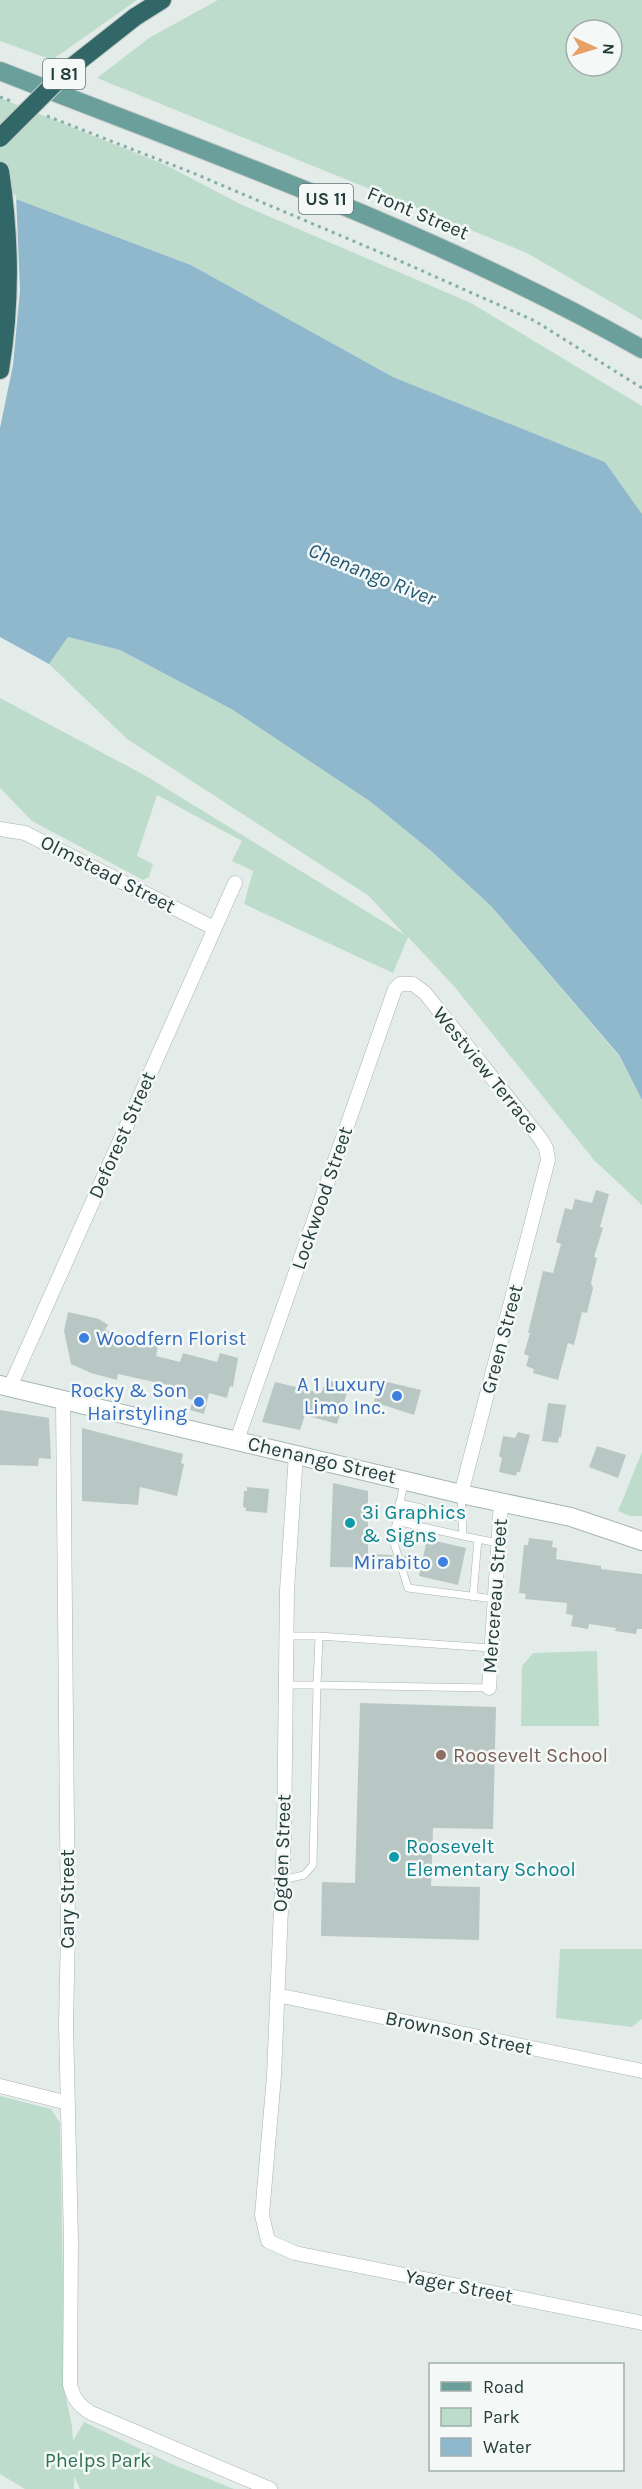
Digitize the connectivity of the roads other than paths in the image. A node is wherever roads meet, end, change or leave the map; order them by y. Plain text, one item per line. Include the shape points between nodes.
1 (162, 0) edge
2 (0, 71) edge
3 (0, 138) edge
4 (0, 171) edge
5 (642, 349) edge
6 (0, 370) edge
7 (0, 830) edge
8 (235, 883) dead end
9 (214, 928) junction
10 (425, 993) joint
11 (544, 1183) joint
12 (5, 1386) edge
13 (63, 1400) junction
14 (237, 1440) junction
15 (296, 1455) junction
16 (405, 1480) junction
17 (461, 1494) junction
18 (399, 1503) junction
19 (501, 1503) junction
20 (421, 1508) dead end
21 (441, 1513) dead end
22 (462, 1518) junction
23 (396, 1521) junction
24 (463, 1536) junction
25 (478, 1539) junction
26 (642, 1541) edge
27 (498, 1543) junction
28 (473, 1597) junction
29 (494, 1599) junction
30 (286, 1636) junction
31 (320, 1636) junction
32 (491, 1648) junction
33 (286, 1684) junction
34 (317, 1685) junction
35 (489, 1689) joint
36 (282, 1880) junction
37 (277, 1995) junction
38 (642, 2071) edge
39 (0, 2086) edge
40 (68, 2103) junction
41 (276, 2246) joint
42 (642, 2323) edge
43 (270, 2489) edge

1 - 3 highway, I 81, bridge via 69,69
2 - 5 main road, Front Street / US 11 via 418,237 555,302
4 - 6 highway via 8,268
7 - 9 street, Olmstead Street via 26,833
8 - 9 street, Deforest Street
9 - 12 street, Deforest Street
10 - 11 street, Westview Terrace via 540,1138 548,1160
10 - 14 street, Lockwood Street via 413,984 400,984 395,989
11 - 17 street, Green Street
12 - 13 street, Chenango Street
13 - 14 street, Chenango Street
13 - 40 street, Cary Street
14 - 15 street, Chenango Street
15 - 16 street, Chenango Street
15 - 30 street, Ogden Street
16 - 17 street, Chenango Street
16 - 18 lane
17 - 19 street, Chenango Street
17 - 22 lane
18 - 20 lane
18 - 23 lane
19 - 26 street, Chenango Street via 571,1517
19 - 27 street, Mercereau Street
21 - 22 lane
22 - 24 lane
23 - 24 lane
23 - 28 lane via 393,1540 408,1588
24 - 25 lane
25 - 27 lane
25 - 28 lane
27 - 29 street, Mercereau Street
28 - 29 lane
29 - 32 street, Mercereau Street
30 - 31 lane
30 - 33 street, Ogden Street
31 - 32 lane
31 - 34 lane
32 - 35 street, Mercereau Street
33 - 34 lane
33 - 36 street, Ogden Street
34 - 35 lane
34 - 36 lane via 313,1865 304,1875
36 - 37 street, Ogden Street
37 - 38 street, Brownson Street
37 - 41 street, Ogden Street via 262,2215 268,2241
39 - 40 street
40 - 43 street, Cary Street via 70,2385 74,2397 90,2413
41 - 42 street, Yager Street

